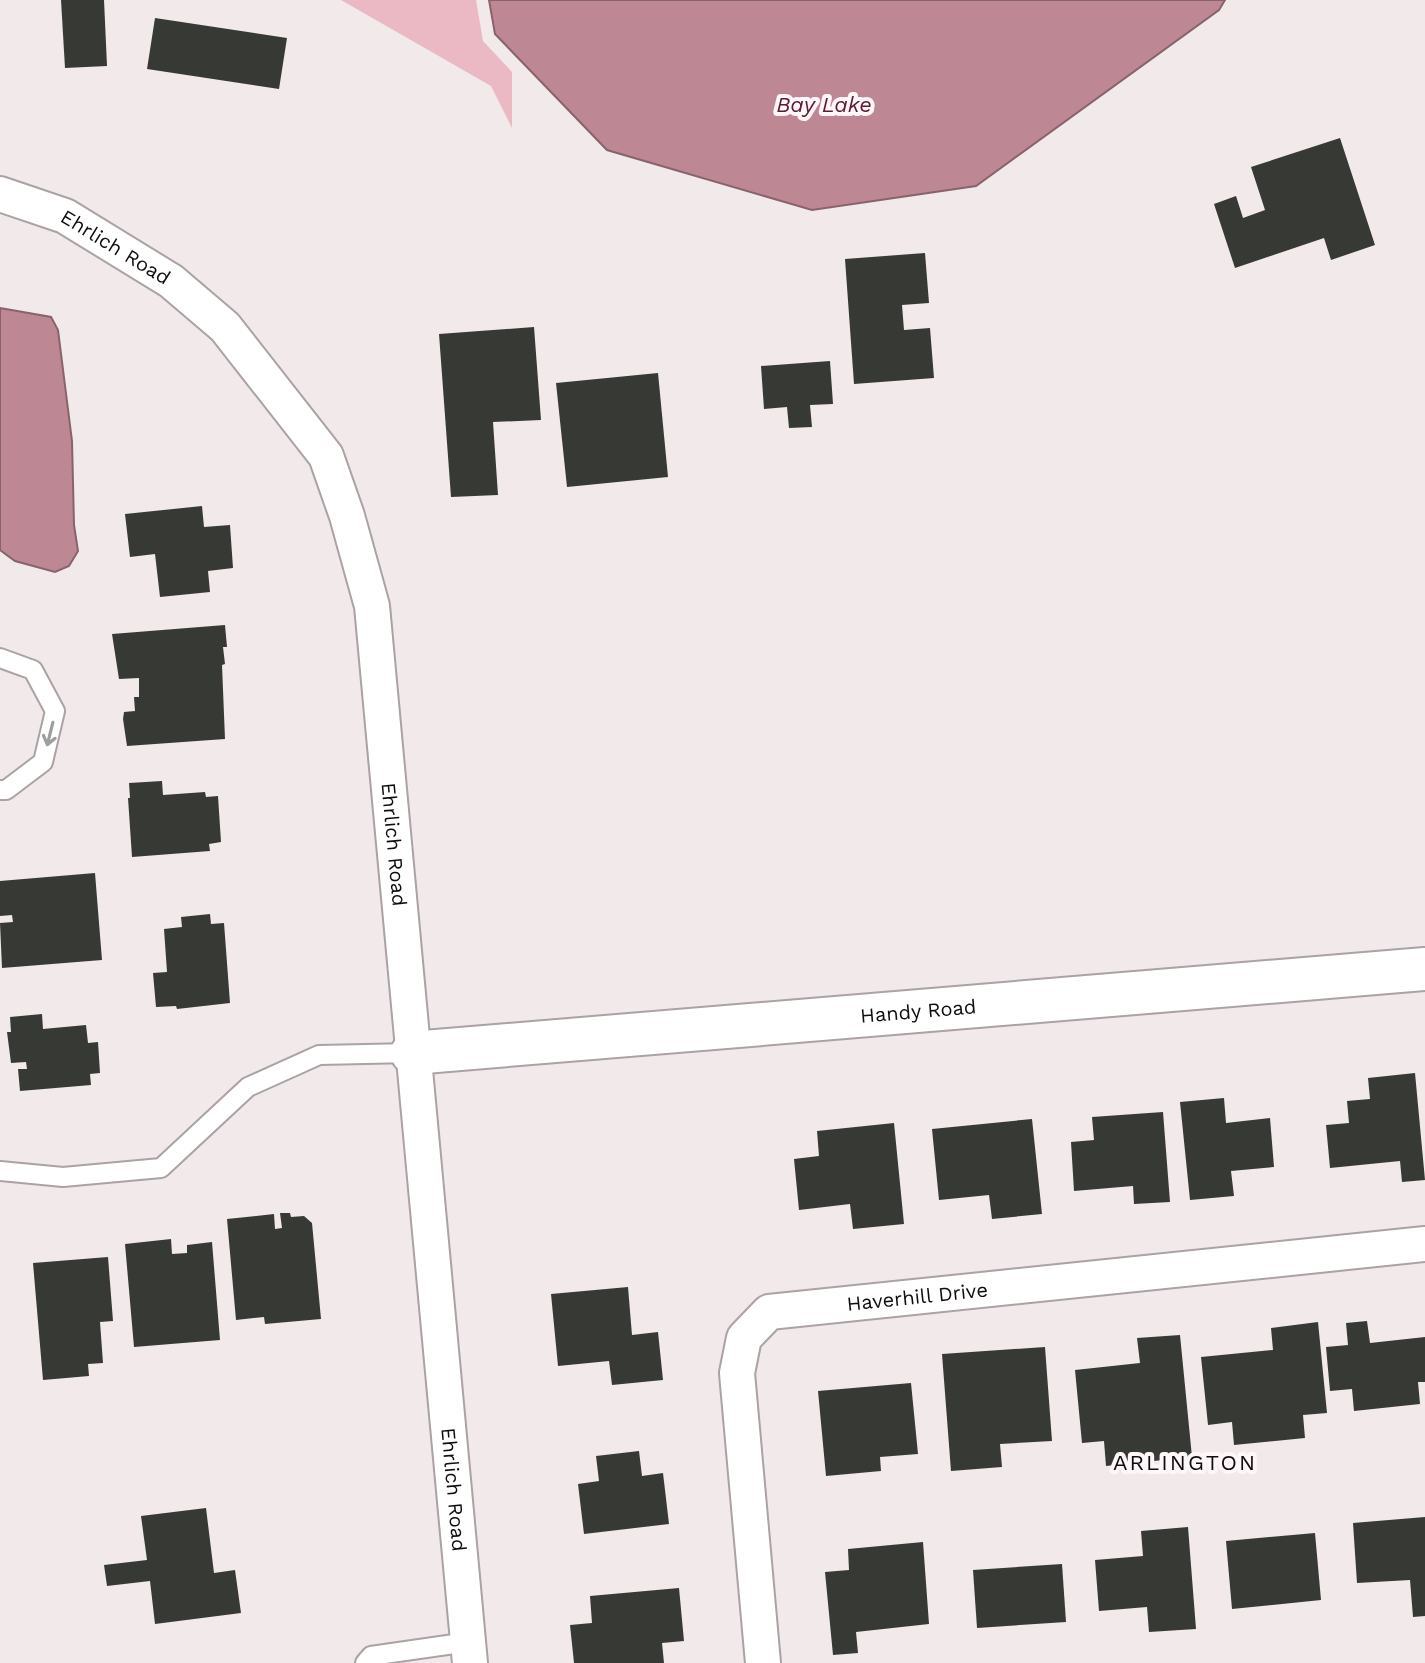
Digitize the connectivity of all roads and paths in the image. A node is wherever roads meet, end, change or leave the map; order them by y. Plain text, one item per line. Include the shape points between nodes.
1 (0, 194) edge
2 (0, 658) edge
3 (0, 790) edge
4 (1425, 969) edge
5 (412, 1053) junction
6 (0, 1171) edge
7 (1425, 1244) edge
8 (469, 1653) edge
9 (365, 1663) edge
10 (763, 1663) edge

1 - 5 street, Ehrlich Road via 65,216 171,281 225,327 326,456 372,606
2 -> 3 lane via 33,670 55,711 43,762
4 - 5 street, Handy Road
5 - 6 lane via 319,1055 248,1087 161,1168 63,1177
5 - 8 street, Ehrlich Road
7 - 10 street, Haverhill Drive via 769,1312 744,1338 737,1373
8 - 9 lane via 371,1656

